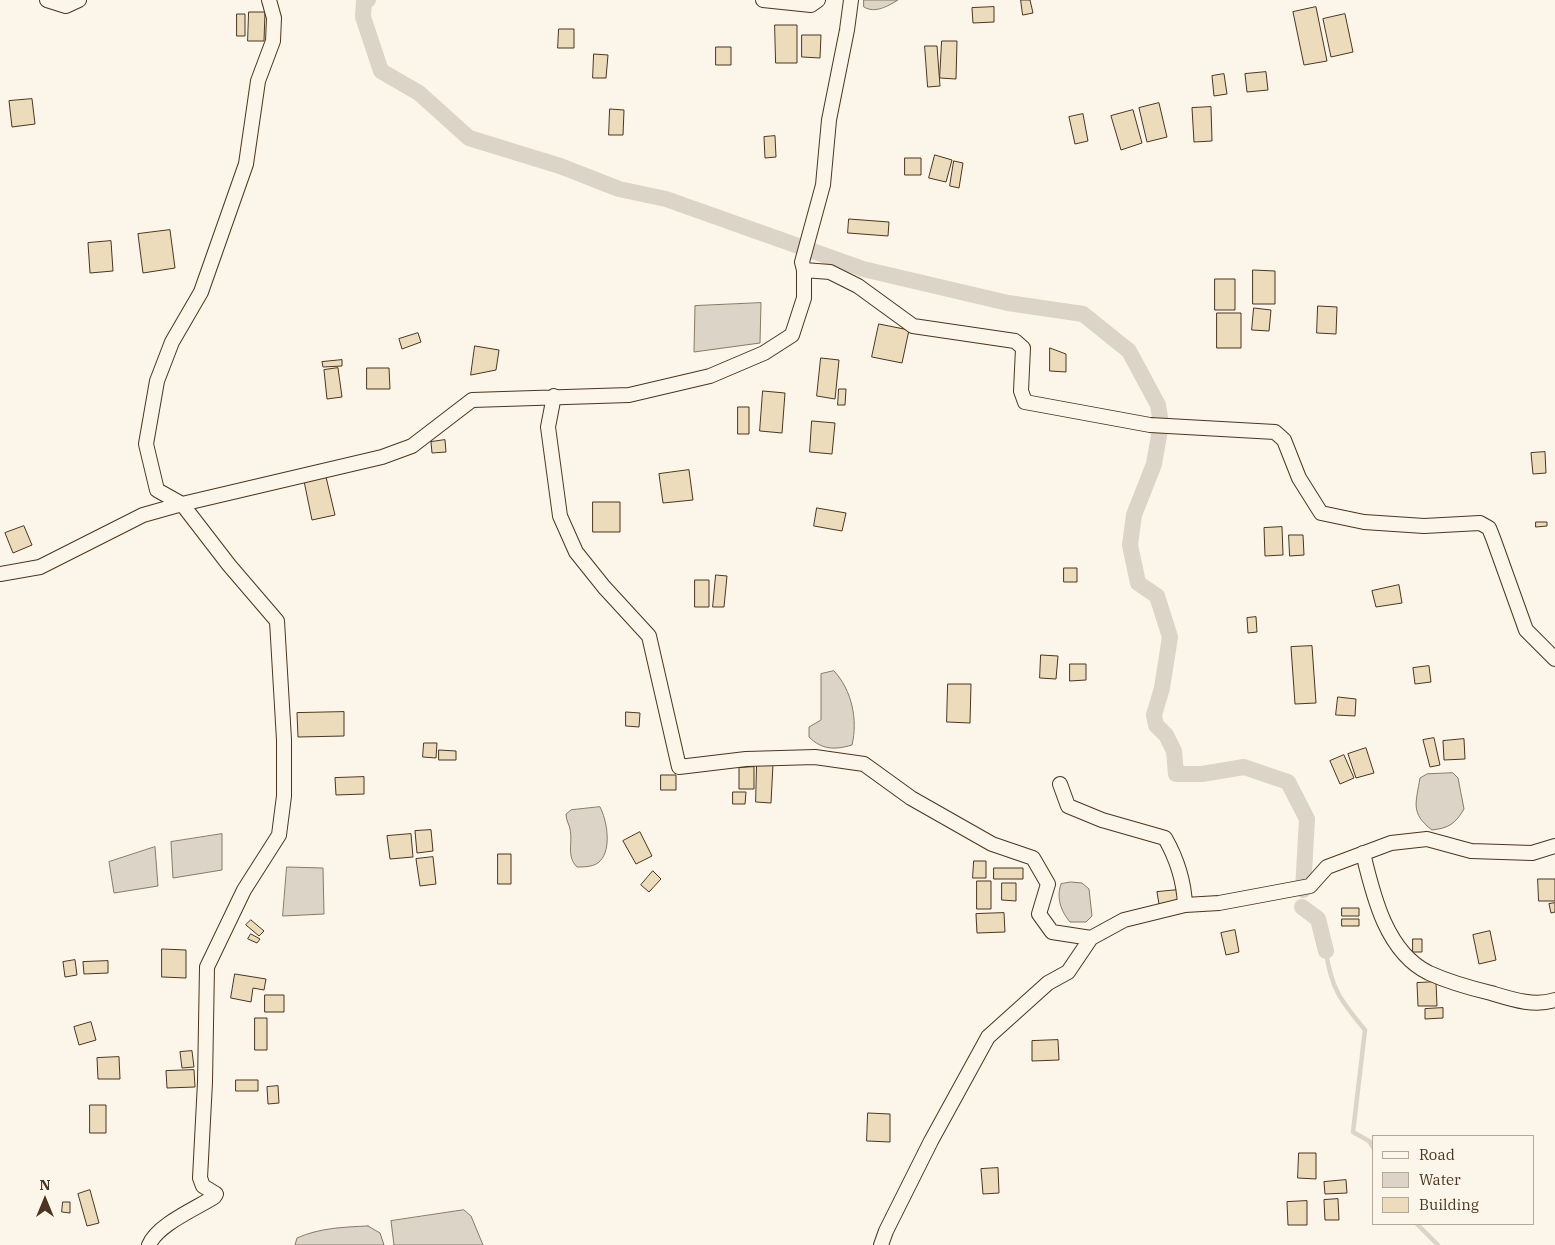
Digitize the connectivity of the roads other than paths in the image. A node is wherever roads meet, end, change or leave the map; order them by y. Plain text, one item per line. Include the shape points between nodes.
1 (47, 0) edge
2 (79, 0) edge
3 (269, 0) edge
4 (764, 0) edge
5 (818, 0) edge
6 (851, 0) edge
7 (804, 270) junction
8 (554, 396) junction
9 (182, 504) junction
10 (0, 574) edge
11 (1555, 659) edge
12 (1060, 784) dead end
13 (1555, 846) edge
14 (1363, 853) junction
15 (1185, 905) junction
16 (1091, 938) junction
17 (1555, 1000) edge
18 (149, 1245) edge
19 (882, 1245) edge

1 - 2 street via 66,6
3 - 9 street via 274,18 273,41 258,82 246,164 201,292 172,342 157,381 146,444 157,490
4 - 5 street via 811,5
6 - 7 street via 829,120 823,185 802,262
7 - 8 street via 804,298 792,334 764,353 710,376 629,395
7 - 11 street via 830,272 858,286 913,326 1015,341 1023,348 1021,391 1025,402 1150,425 1275,432 1284,440 1299,478 1321,513 1364,522 1415,525 1480,523 1489,528 1494,538 1526,630
8 - 9 street via 472,400 412,446 374,459
8 - 16 street via 548,427 560,516 576,552 649,636 680,767 815,757 864,764 911,798 992,844 1033,858 1048,884 1039,914 1052,932
9 - 10 street via 143,515 40,567
9 - 18 street via 277,621 284,796 279,836 244,890 207,967 200,1178 203,1186 216,1194 158,1230
12 - 15 street via 1068,806 1102,820 1165,838 1184,888
13 - 14 street via 1532,853 1471,851 1428,838 1391,843
14 - 15 street via 1326,867 1310,886 1219,903
14 - 17 street via 1373,895 1390,935 1406,955 1428,972 1462,986 1522,1002
15 - 16 street via 1124,920
16 - 19 street via 1068,972 1048,983 988,1037 931,1141

